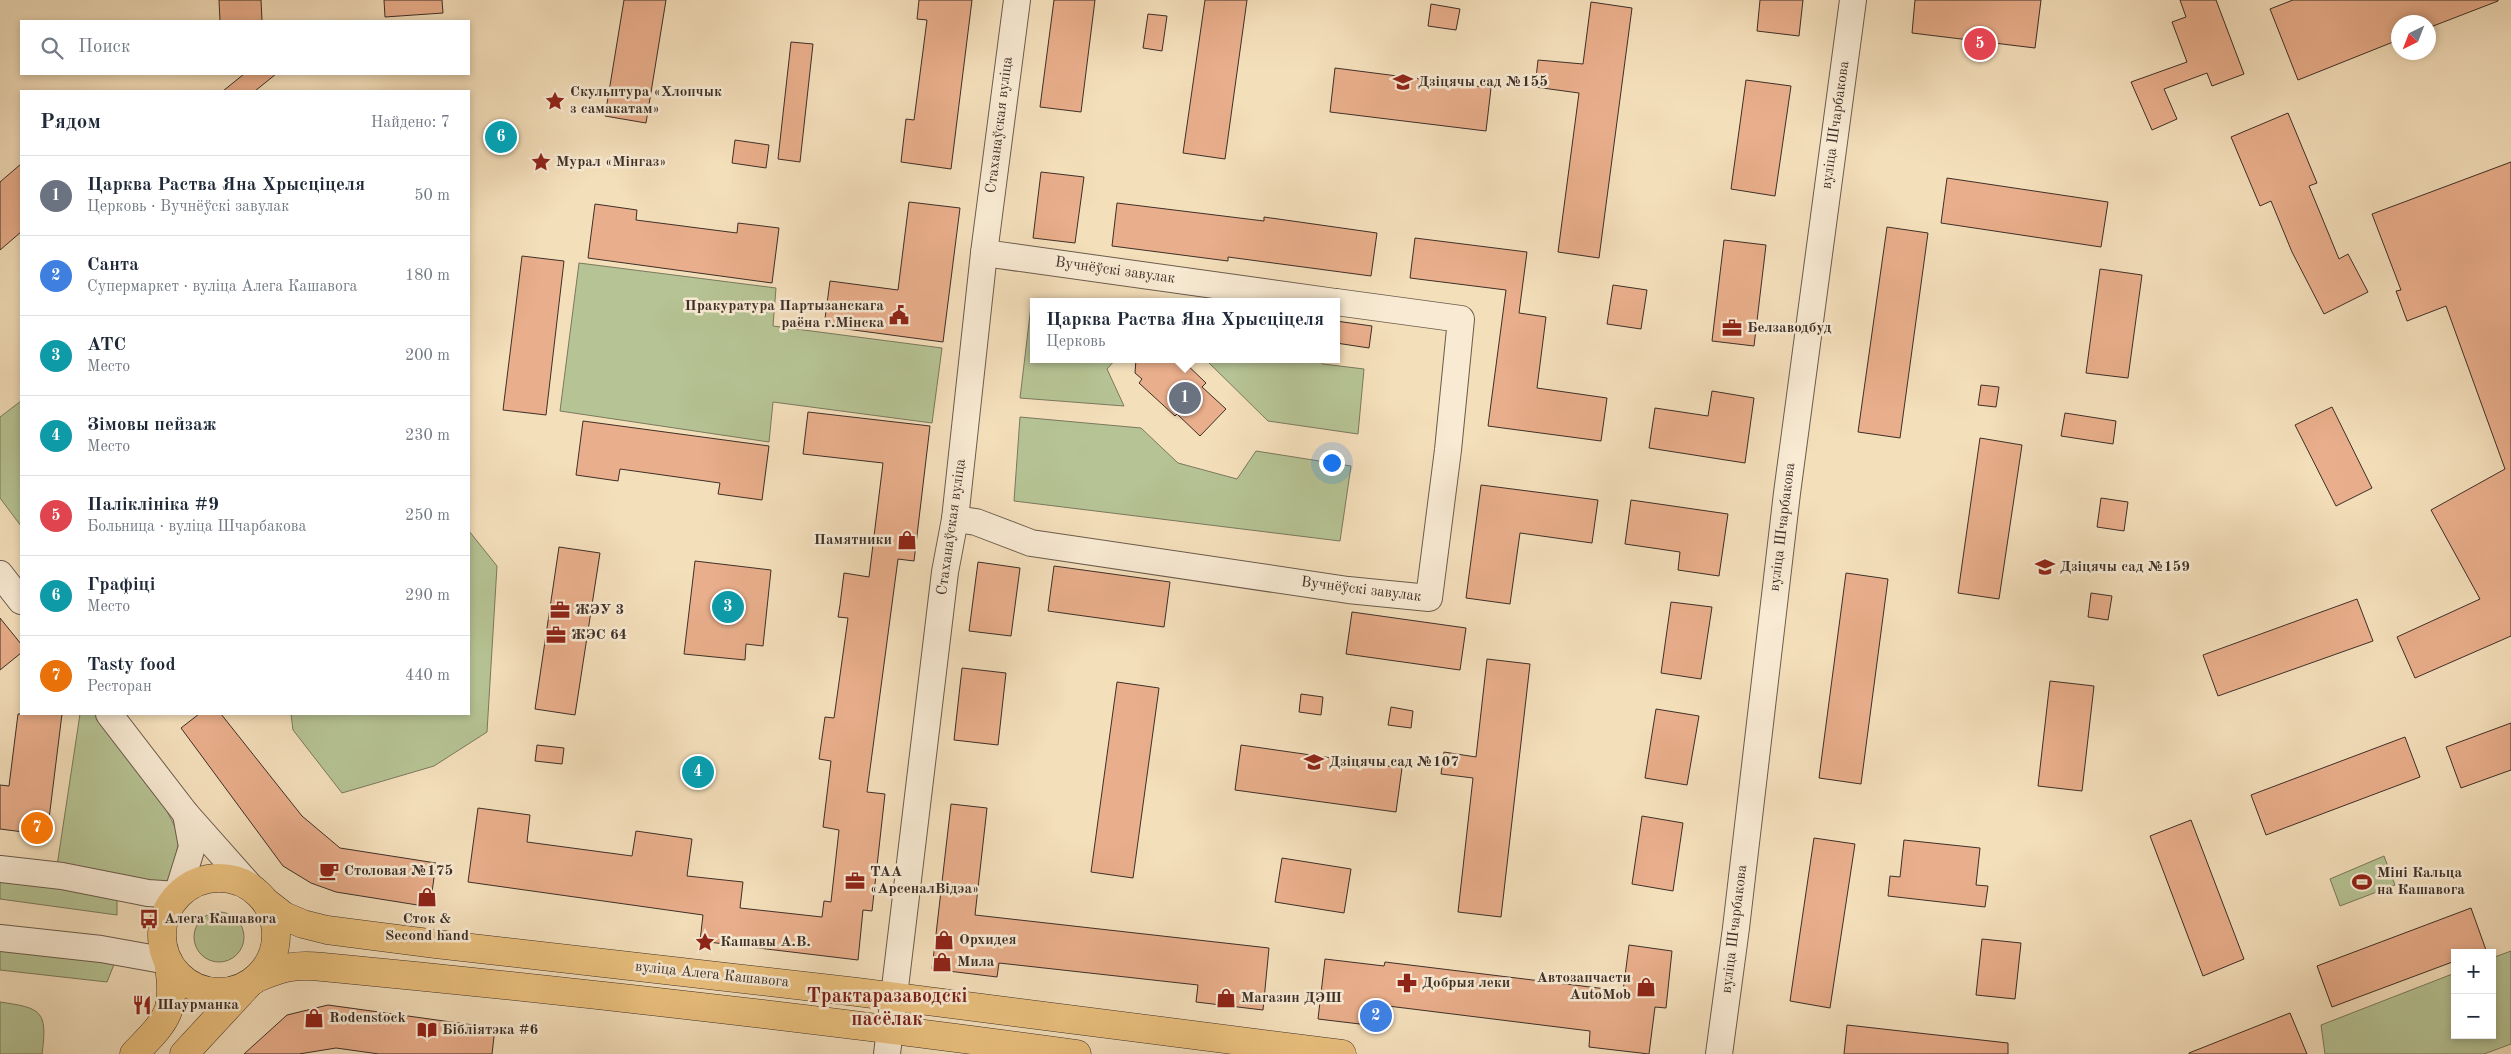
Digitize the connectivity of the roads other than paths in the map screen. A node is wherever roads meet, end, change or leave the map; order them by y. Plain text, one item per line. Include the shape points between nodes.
1 (1017, 0) edge
2 (1853, 0) edge
3 (984, 253) junction
4 (1307, 298) edge
5 (1340, 303) edge
6 (955, 519) junction
7 (0, 574) edge
8 (20, 600) edge
9 (110, 715) edge
10 (186, 814) junction
11 (0, 869) edge
12 (258, 894) junction
13 (177, 895) junction
14 (0, 938) edge
15 (561, 958) junction
16 (168, 961) junction
17 (252, 982) junction
18 (556, 990) junction
19 (893, 996) junction
20 (888, 1041) edge
21 (134, 1054) edge
22 (184, 1054) edge
23 (1077, 1054) edge
24 (1342, 1054) edge
25 (1719, 1054) edge

1 - 3 street, Стаханаўская вуліца
2 - 25 street, вуліца Шчарбакова via 1787,493
3 - 4 street, Вучнёўскі завулак
3 - 6 street, Стаханаўская вуліца
5 - 6 street, Вучнёўскі завулак via 1461,319 1429,598 1348,590 1031,543 976,522
6 - 19 street, Стаханаўская вуліца via 945,572
7 - 8 street
9 - 10 street
10 - 12 street
10 - 13 street via 192,847
11 - 13 street
12 - 13 main road via 231,879 212,878 194,883
12 - 15 main road, вуліца Алега Кашавога via 284,916 327,930
12 - 17 main road via 274,921 276,942 268,966
13 - 16 main road via 162,924 163,948
14 - 16 street via 101,949
15 - 18 main road
15 - 19 main road, вуліца Алега Кашавога
16 - 17 main road via 180,978 210,992 230,992
16 - 21 main road via 172,987 167,1015 162,1026
17 - 18 main road, вуліца Алега Кашавога via 281,968 301,965
17 - 22 main road, вуліца Алега Кашавога
18 - 20 main road, вуліца Алега Кашавога
19 - 20 street, Стаханаўская вуліца
19 - 24 main road, вуліца Алега Кашавога
20 - 23 main road, вуліца Алега Кашавога

